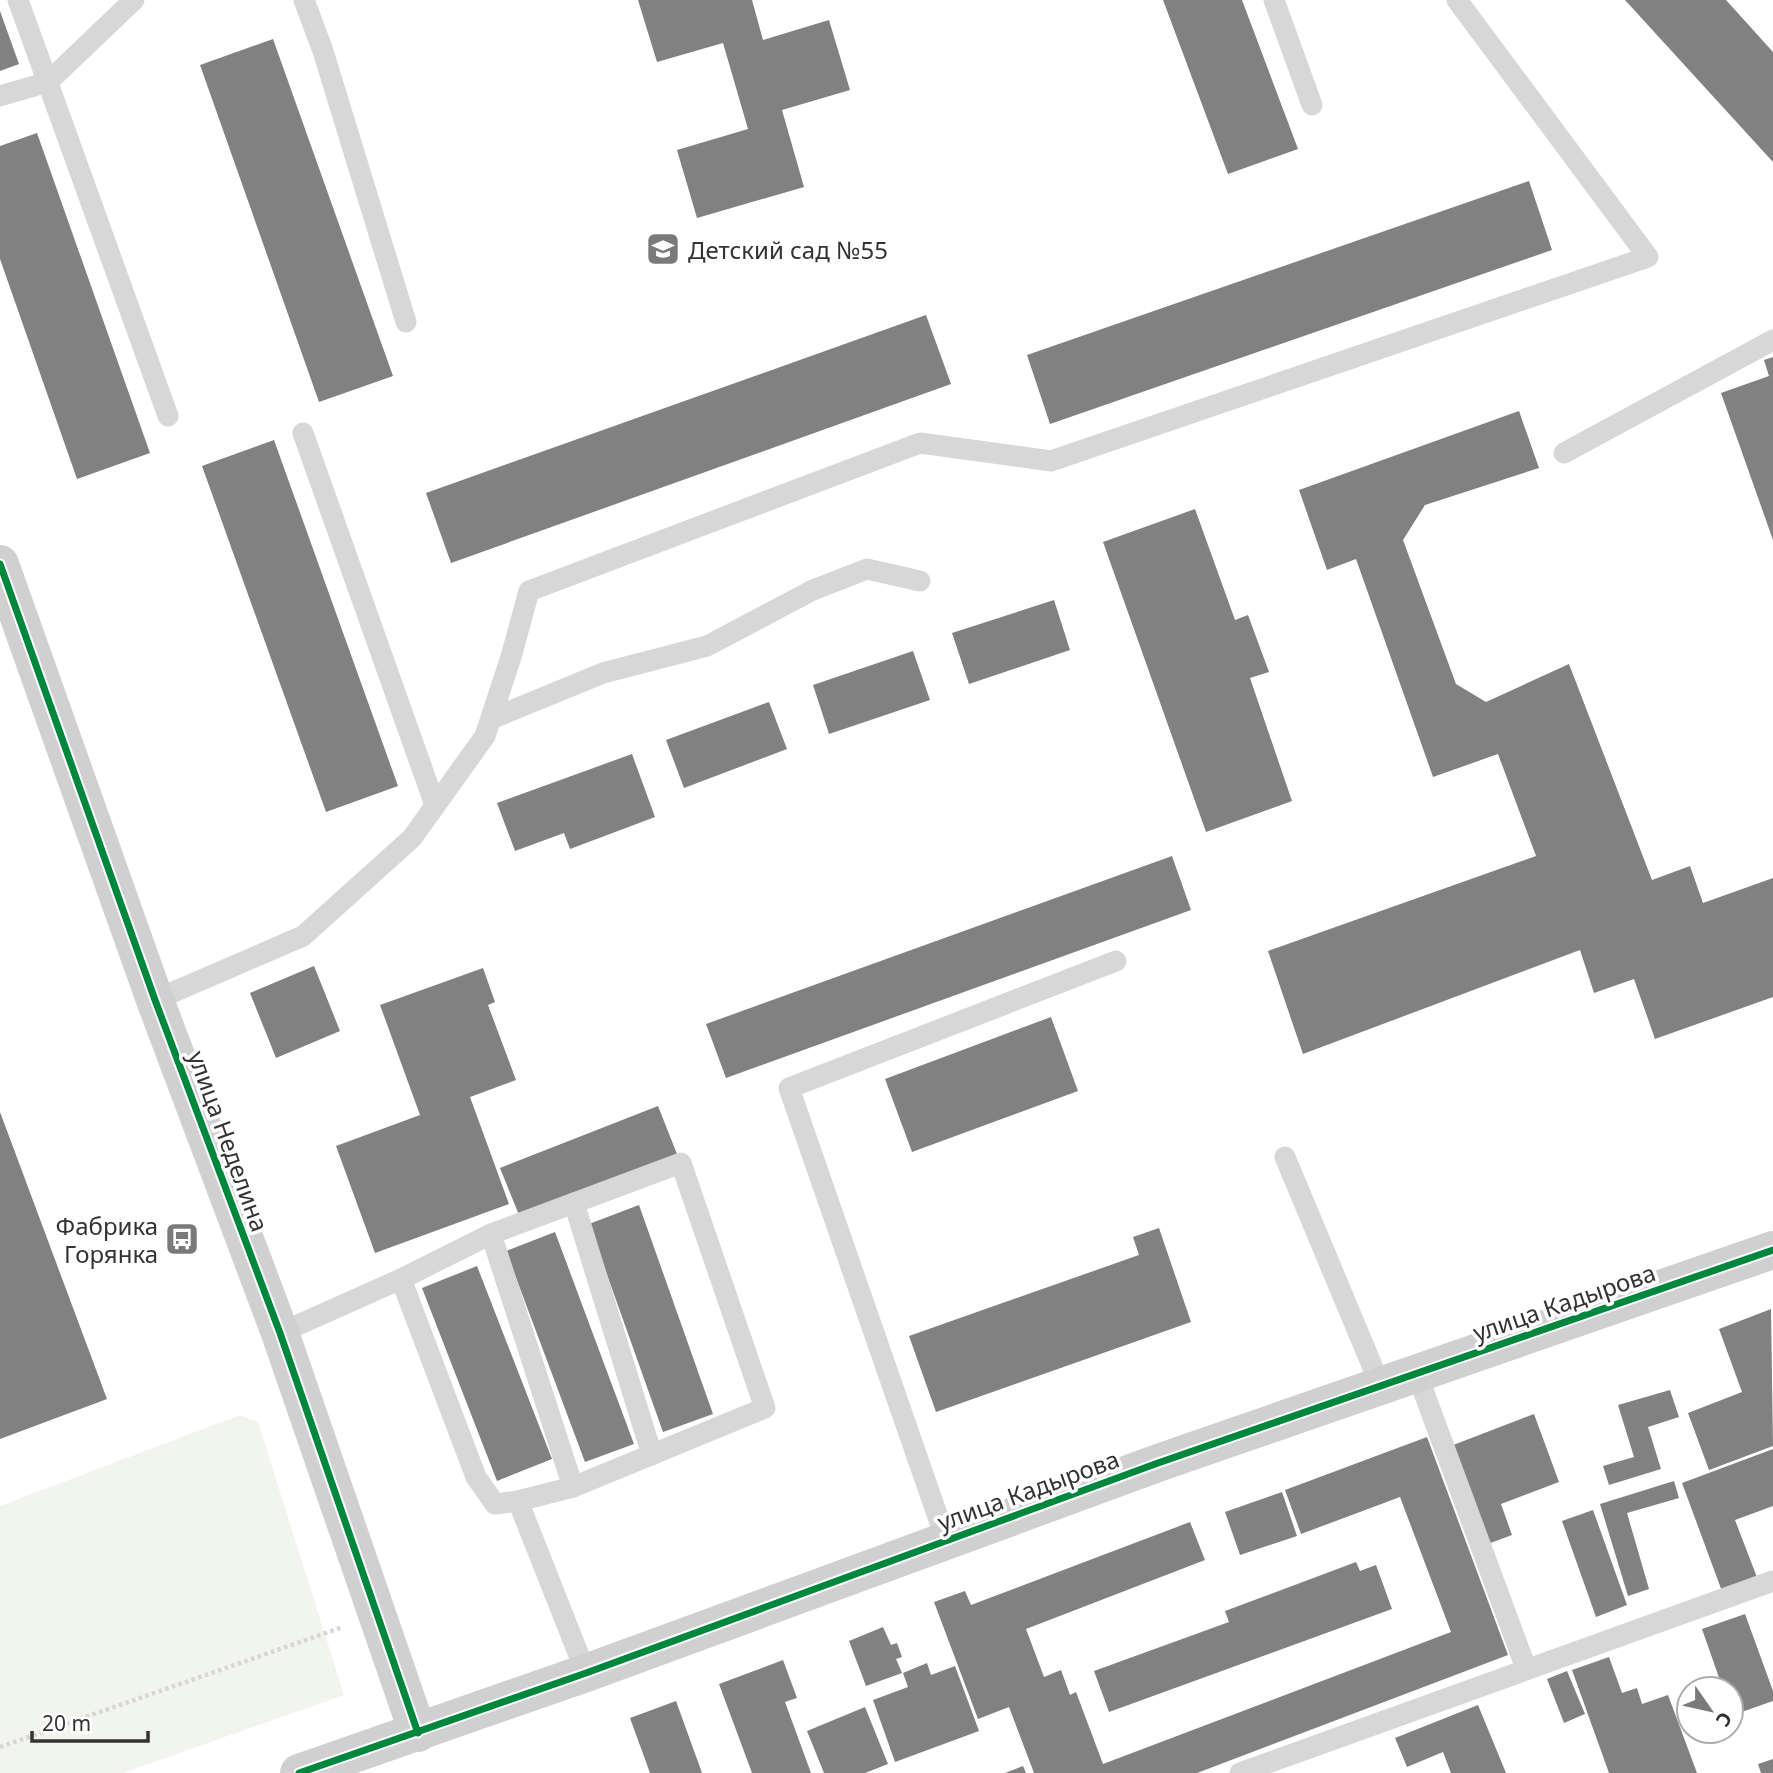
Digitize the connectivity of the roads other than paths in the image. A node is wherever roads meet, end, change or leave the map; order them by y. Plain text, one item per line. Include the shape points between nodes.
1 (19, 0) edge
2 (134, 0) edge
3 (304, 0) edge
4 (1274, 0) edge
5 (1457, 0) edge
6 (48, 82) junction
7 (0, 96) edge
8 (1312, 105) dead end
9 (406, 322) dead end
10 (1773, 340) edge
11 (167, 416) dead end
12 (303, 432) dead end
13 (1564, 453) dead end
14 (0, 564) edge
15 (920, 581) dead end
16 (11, 631) edge
17 (491, 719) junction
18 (435, 805) junction
19 (1116, 961) dead end
20 (155, 999) junction
21 (1285, 1157) dead end
22 (574, 1203) junction
23 (491, 1234) junction
24 (1773, 1250) edge
25 (401, 1279) junction
26 (280, 1333) junction
27 (1417, 1374) junction
28 (1381, 1387) junction
29 (652, 1455) junction
30 (573, 1487) junction
31 (518, 1501) junction
32 (946, 1541) junction
33 (1773, 1580) edge
34 (1526, 1668) junction
35 (586, 1673) junction
36 (418, 1733) junction
37 (299, 1773) edge
38 (1240, 1773) edge

1 - 6 lane
2 - 6 lane
3 - 9 lane
4 - 8 lane
5 - 17 lane via 1648,257 1051,461 920,443 529,591
6 - 7 lane
6 - 11 lane
10 - 13 lane
12 - 18 lane
14 - 16 street, улица Неделина
15 - 17 lane via 867,569 813,590 707,646 603,673
16 - 20 street, улица Неделина
17 - 18 lane via 485,736
18 - 20 lane via 412,838 303,936
19 - 32 lane via 789,1088
20 - 26 street, улица Неделина
21 - 28 lane
22 - 23 lane
22 - 29 lane
22 - 29 lane via 681,1163 765,1408
23 - 25 lane
23 - 30 lane
24 - 27 street, улица Кадырова
25 - 26 lane
25 - 31 lane via 476,1477 495,1504
26 - 36 street, улица Неделина
27 - 28 street, улица Кадырова
27 - 34 lane
28 - 32 street, улица Кадырова
29 - 30 lane
30 - 31 lane
31 - 35 lane
32 - 35 street, улица Кадырова
33 - 34 lane
34 - 38 lane
35 - 36 street, улица Кадырова
36 - 37 street, улица Кадырова

